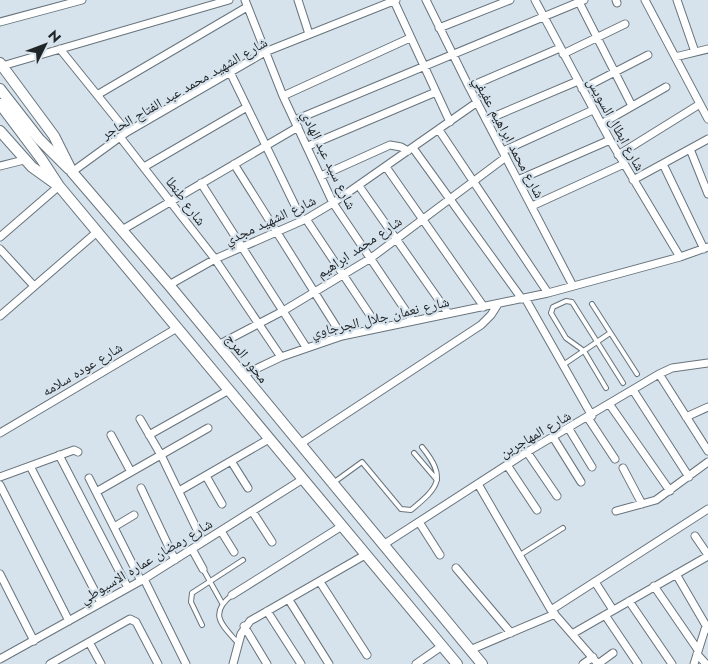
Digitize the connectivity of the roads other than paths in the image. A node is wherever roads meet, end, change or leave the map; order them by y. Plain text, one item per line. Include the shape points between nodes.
1 (82, 0) edge
2 (230, 0) edge
3 (298, 0) edge
4 (395, 0) edge
5 (426, 0) edge
6 (510, 0) edge
7 (535, 0) edge
8 (646, 0) edge
9 (677, 0) edge
10 (580, 1) edge
11 (246, 3) edge
12 (376, 4) edge
13 (544, 17) junction
14 (0, 22) edge
15 (625, 24) dead end
16 (439, 28) junction
17 (309, 34) junction
18 (410, 38) junction
19 (597, 38) junction
20 (60, 49) junction
21 (708, 49) edge
22 (562, 51) junction
23 (265, 52) junction
24 (695, 52) junction
25 (452, 55) junction
26 (648, 55) dead end
27 (675, 57) junction
28 (1, 65) edge
29 (424, 66) junction
30 (230, 72) junction
31 (614, 72) junction
32 (578, 81) junction
33 (468, 87) junction
34 (666, 87) dead end
35 (0, 89) edge
36 (582, 89) junction
37 (436, 92) junction
38 (97, 95) junction
39 (283, 96) junction
40 (476, 103) junction
41 (0, 104) edge
42 (700, 104) junction
43 (247, 106) junction
44 (632, 106) junction
45 (593, 110) junction
46 (708, 119) edge
47 (486, 120) junction
48 (450, 122) junction
49 (296, 123) junction
50 (601, 124) junction
51 (439, 130) junction
52 (0, 131) edge
53 (127, 132) junction
54 (28, 133) junction
55 (120, 137) junction
56 (708, 139) edge
57 (610, 140) junction
58 (266, 146) junction
59 (308, 146) junction
60 (690, 149) junction
61 (411, 150) junction
62 (504, 154) junction
63 (618, 155) junction
64 (24, 160) junction
65 (234, 164) junction
66 (624, 164) junction
67 (663, 164) junction
68 (0, 166) edge
69 (144, 167) junction
70 (386, 167) junction
71 (72, 172) junction
72 (321, 176) junction
73 (518, 180) junction
74 (633, 180) junction
75 (473, 181) junction
76 (201, 183) junction
77 (58, 186) junction
78 (359, 186) junction
79 (708, 194) edge
80 (450, 199) junction
81 (170, 201) junction
82 (333, 203) junction
83 (532, 206) junction
84 (424, 218) junction
85 (304, 220) junction
86 (122, 230) junction
87 (97, 232) junction
88 (276, 232) junction
89 (0, 237) edge
90 (396, 239) junction
91 (243, 247) junction
92 (706, 248) edge
93 (0, 249) edge
94 (371, 258) junction
95 (680, 258) junction
96 (215, 259) junction
97 (343, 275) junction
98 (169, 285) junction
99 (34, 286) junction
100 (573, 286) junction
101 (315, 292) junction
102 (548, 293) junction
103 (523, 299) junction
104 (498, 304) junction
105 (592, 304) dead end
106 (484, 307) junction
107 (283, 311) junction
108 (448, 313) junction
109 (0, 316) edge
110 (412, 320) junction
111 (259, 323) junction
112 (378, 327) junction
113 (177, 328) junction
114 (610, 333) junction
115 (342, 336) junction
116 (598, 342) junction
117 (218, 345) junction
118 (306, 347) junction
119 (584, 351) junction
120 (281, 357) junction
121 (708, 363) edge
122 (563, 365) junction
123 (637, 374) dead end
124 (659, 374) junction
125 (243, 375) junction
126 (623, 383) dead end
127 (606, 388) dead end
128 (229, 390) junction
129 (634, 390) junction
130 (610, 405) junction
131 (708, 407) edge
132 (590, 417) junction
133 (686, 417) junction
134 (140, 419) dead end
135 (208, 428) dead end
136 (569, 428) junction
137 (0, 433) edge
138 (112, 435) dead end
139 (149, 435) junction
140 (553, 437) junction
141 (270, 439) junction
142 (300, 444) junction
143 (422, 446) dead end
144 (708, 451) edge
145 (78, 452) dead end
146 (414, 452) dead end
147 (527, 452) junction
148 (59, 455) junction
149 (161, 455) junction
150 (615, 459) dead end
151 (231, 461) junction
152 (708, 462) edge
153 (507, 465) junction
154 (30, 466) junction
155 (592, 467) dead end
156 (623, 468) dead end
157 (131, 472) junction
158 (206, 476) junction
159 (0, 477) edge
160 (689, 477) junction
161 (89, 478) dead end
162 (303, 479) junction
163 (437, 480) junction
164 (581, 482) dead end
165 (332, 484) junction
166 (478, 484) junction
167 (0, 485) edge
168 (141, 488) dead end
169 (248, 488) dead end
170 (179, 491) junction
171 (670, 491) junction
172 (96, 492) junction
173 (557, 496) dead end
174 (222, 504) dead end
175 (642, 504) junction
176 (708, 509) edge
177 (537, 510) dead end
178 (252, 511) junction
179 (616, 512) dead end
180 (134, 516) dead end
181 (419, 522) junction
182 (342, 526) junction
183 (114, 527) junction
184 (563, 528) dead end
185 (221, 531) junction
186 (695, 536) dead end
187 (203, 542) junction
188 (272, 542) dead end
189 (383, 545) junction
190 (192, 549) junction
191 (234, 552) dead end
192 (365, 555) junction
193 (440, 555) dead end
194 (520, 555) junction
195 (708, 555) edge
196 (175, 560) junction
197 (242, 560) dead end
198 (456, 568) dead end
199 (203, 569) joint
200 (0, 574) edge
201 (676, 574) junction
202 (143, 580) junction
203 (209, 580) junction
204 (320, 582) junction
205 (595, 582) junction
206 (654, 586) junction
207 (128, 588) junction
208 (232, 595) joint
209 (289, 600) junction
210 (629, 601) junction
211 (101, 603) junction
212 (222, 603) junction
213 (613, 610) junction
214 (267, 612) junction
215 (553, 612) junction
216 (605, 615) junction
217 (69, 621) junction
218 (202, 625) dead end
219 (244, 626) junction
220 (707, 628) edge
221 (511, 633) junction
222 (572, 634) junction
223 (458, 635) junction
224 (34, 641) junction
225 (89, 642) junction
226 (239, 644) junction
227 (442, 646) junction
228 (470, 650) junction
229 (698, 652) junction
230 (613, 653) dead end
231 (367, 655) dead end
232 (593, 657) junction
233 (0, 659) edge
234 (50, 664) edge
235 (100, 664) edge
236 (158, 664) edge
237 (186, 664) edge
238 (233, 664) edge
239 (267, 664) edge
240 (301, 664) edge
241 (329, 664) edge
242 (416, 664) edge
243 (457, 664) edge
244 (482, 664) edge
245 (583, 664) edge
246 (598, 664) edge
247 (638, 664) edge
248 (672, 664) edge
249 (694, 664) edge
250 (706, 664) edge

1 - 14 street
2 - 20 street
3 - 17 street
4 - 12 street, شارع الشهيد محمد عبد الفتاح الحاجر
4 - 18 street
5 - 16 street, شارع محمد ابراهيم عفيفي
6 - 16 street
7 - 13 street, شارع ابطال السويس
8 - 27 street
9 - 24 street
10 - 13 street
10 - 19 street
11 - 23 street, شارع سيد عبد الهادي
11 - 38 street
12 - 17 street, شارع الشهيد محمد عبد الفتاح الحاجر
13 - 22 street, شارع ابطال السويس
13 - 25 street
15 - 19 street
16 - 25 street, شارع محمد ابراهيم عفيفي
17 - 23 street, شارع الشهيد محمد عبد الفتاح الحاجر
18 - 29 street
18 - 39 street
19 - 22 street
19 - 31 street
20 - 28 street
20 - 38 street
21 - 24 street
22 - 32 street, شارع ابطال السويس
22 - 33 street
23 - 30 street, شارع الشهيد محمد عبد الفتاح الحاجر
23 - 39 street, شارع سيد عبد الهادي
24 - 27 street
25 - 29 street
25 - 33 street, شارع محمد ابراهيم عفيفي
26 - 31 street
27 - 42 street
28 - 71 main road, محور المرج via 54,136
29 - 37 street
29 - 49 street
30 - 43 street
30 - 53 street, شارع الشهيد محمد عبد الفتاح الحاجر
31 - 36 street
31 - 44 street
32 - 36 street, شارع ابطال السويس
32 - 47 street
33 - 40 street, شارع محمد ابراهيم عفيفي
34 - 44 street
35 - 54 main road
36 - 45 street, شارع ابطال السويس
37 - 48 street
37 - 59 street
38 - 53 street
39 - 49 street, شارع سيد عبد الهادي
40 - 47 street, شارع محمد ابراهيم عفيفي
40 - 48 street, شارع الشهيد مجدي
41 - 54 main road
42 - 46 street
42 - 63 street
43 - 58 street
43 - 69 street
44 - 50 street
45 - 50 street, شارع ابطال السويس
45 - 62 street, شارع محمد ابراهيم
47 - 62 street, شارع محمد ابراهيم عفيفي
48 - 51 street, شارع الشهيد مجدي
49 - 58 street
49 - 59 street, شارع سيد عبد الهادي
50 - 57 street, شارع ابطال السويس
51 - 61 street, شارع الشهيد مجدي
51 - 75 street
52 - 64 main road
53 - 55 street, شارع الشهيد محمد عبد الفتاح الحاجر
54 - 71 main road
54 - 77 main road
55 - 69 street, شارع طنطا
55 - 71 street, شارع الشهيد محمد عبد الفتاح الحاجر
56 - 60 street
57 - 63 street, شارع ابطال السويس
57 - 73 street
58 - 65 street
58 - 85 street
59 - 72 street, شارع سيد عبد الهادي
60 - 67 street
60 - 79 street
61 - 70 street, شارع الشهيد مجدي
61 - 72 street via 396,145 384,146
61 - 80 street
62 - 73 street, شارع محمد ابراهيم عفيفي
62 - 75 street, شارع محمد ابراهيم
63 - 66 street, شارع ابطال السويس
64 - 68 street
64 - 77 main road
65 - 76 street
65 - 88 street
66 - 74 street, شارع ابطال السويس
66 - 83 street
67 - 74 street
67 - 92 street
69 - 81 street, شارع طنطا
70 - 78 street, شارع الشهيد مجدي
70 - 84 street
71 - 86 main road, محور المرج
72 - 82 street, شارع سيد عبد الهادي
73 - 83 street, شارع محمد ابراهيم عفيفي
74 - 95 street, شارع ابطال السويس
75 - 80 street, شارع محمد ابراهيم
75 - 102 street
76 - 81 street
76 - 91 street
77 - 87 main road
77 - 89 street
78 - 82 street, شارع الشهيد مجدي
78 - 90 street
80 - 84 street, شارع محمد ابراهيم
80 - 103 street
81 - 86 street
81 - 96 street, شارع طنطا
82 - 85 street, شارع الشهيد مجدي
82 - 94 street, شارع سيد عبد الهادي
83 - 100 street, شارع محمد ابراهيم عفيفي
84 - 90 street, شارع محمد ابراهيم
84 - 106 street
85 - 88 street, شارع الشهيد مجدي
85 - 97 street
86 - 98 main road, محور المرج
87 - 99 street
87 - 113 main road
88 - 91 street, شارع الشهيد مجدي
88 - 101 street
90 - 94 street, شارع محمد ابراهيم
90 - 108 street
91 - 96 street, شارع الشهيد مجدي
91 - 107 street
92 - 95 street, شارع نعمان جلال الجرجاوي
93 - 99 street
94 - 97 street, شارع محمد ابراهيم
94 - 110 street, شارع سيد عبد الهادي
95 - 100 street, شارع نعمان جلال الجرجاوي
96 - 98 street, شارع الشهيد مجدي
96 - 111 street, شارع طنطا
97 - 101 street, شارع محمد ابراهيم
97 - 112 street
98 - 117 main road, محور المرج
99 - 109 street
100 - 102 street, شارع نعمان جلال الجرجاوي
101 - 107 street, شارع محمد ابراهيم
101 - 115 street
102 - 103 street, شارع نعمان جلال الجرجاوي
103 - 104 street, شارع نعمان جلال الجرجاوي
103 - 122 street
104 - 106 street, شارع نعمان جلال الجرجاوي
104 - 142 street via 481,325
105 - 114 lane
106 - 108 street, شارع نعمان جلال الجرجاوي
107 - 111 street, شارع محمد ابراهيم
107 - 118 street
108 - 110 street, شارع نعمان جلال الجرجاوي
110 - 112 street, شارع نعمان جلال الجرجاوي
111 - 117 street, شارع محمد ابراهيم
111 - 120 street, شارع طنطا
112 - 115 street, شارع نعمان جلال الجرجاوي
113 - 128 main road
113 - 137 street, شارع عوده سلامه
114 - 116 lane
114 - 123 lane
115 - 118 street, شارع نعمان جلال الجرجاوي
116 - 119 lane
116 - 119 lane via 572,302 552,307 551,314 564,335
116 - 126 lane
117 - 125 main road, محور المرج
118 - 120 street, شارع نعمان جلال الجرجاوي
119 - 122 lane
119 - 127 lane
120 - 125 street, شارع نعمان جلال الجرجاوي
121 - 124 street, شارع المهاجرين via 672,368
122 - 132 street
124 - 129 street, شارع المهاجرين
124 - 133 street
125 - 142 main road, محور المرج
128 - 139 street
128 - 141 main road
129 - 130 street, شارع المهاجرين
129 - 160 street
130 - 132 street, شارع المهاجرين
130 - 171 street
131 - 133 street
132 - 136 street, شارع المهاجرين
132 - 150 street
133 - 144 street
134 - 139 street
135 - 149 street
136 - 140 street, شارع المهاجرين
136 - 155 street
138 - 157 street
139 - 149 street
140 - 147 street, شارع المهاجرين
140 - 164 street
141 - 151 street
141 - 162 main road
142 - 165 main road, محور المرج
143 - 163 lane via 436,465
145 - 148 street via 74,450
146 - 163 lane
147 - 153 street, شارع المهاجرين
147 - 173 street
148 - 154 street
148 - 207 street
149 - 157 street
149 - 170 street
151 - 158 street
151 - 169 street
152 - 160 street
153 - 166 street, شارع المهاجرين
153 - 177 street
154 - 159 street
154 - 211 street
156 - 175 street
157 - 172 street
158 - 170 street
158 - 174 street
160 - 171 street
161 - 172 street
162 - 178 street, شارع رمضان عماره الاسيوطي
162 - 182 main road
163 - 165 lane via 430,494 407,511 401,509 362,462
165 - 189 main road, محور المرج
166 - 181 street, شارع المهاجرين
166 - 194 street
167 - 217 street
168 - 196 street
170 - 187 street
171 - 175 street
172 - 183 street
175 - 179 street
176 - 205 street
178 - 185 street, شارع رمضان عماره الاسيوطي
178 - 188 street
180 - 183 street
181 - 189 street, شارع المهاجرين
181 - 193 street
182 - 192 main road
182 - 208 street
183 - 202 street
184 - 194 lane
185 - 187 street, شارع رمضان عماره الاسيوطي
185 - 191 street
186 - 195 street
187 - 190 street, شارع رمضان عماره الاسيوطي
189 - 223 main road, محور المرج
190 - 196 street, شارع رمضان عماره الاسيوطي
190 - 199 street
192 - 204 street
192 - 227 main road
194 - 215 street
195 - 201 street
196 - 202 street, شارع رمضان عماره الاسيوطي
197 - 203 lane
198 - 221 street
199 - 203 lane
200 - 224 street
201 - 206 street
201 - 220 street
202 - 207 street, شارع رمضان عماره الاسيوطي
202 - 237 street
203 - 212 lane
203 - 218 lane via 191,595
204 - 209 street
204 - 231 street
205 - 213 street
205 - 215 street
206 - 210 street
206 - 229 street
207 - 211 street, شارع رمضان عماره الاسيوطي
208 - 212 lane
209 - 214 street
209 - 241 street
210 - 213 street
210 - 248 street
211 - 217 street, شارع رمضان عماره الاسيوطي
212 - 226 lane via 218,614 221,623
213 - 216 street
214 - 219 street
214 - 240 street
215 - 221 street
215 - 222 street
216 - 222 street
216 - 247 street
217 - 224 street, شارع رمضان عماره الاسيوطي
219 - 226 street
219 - 239 street
220 - 229 street
221 - 228 street
222 - 232 street
223 - 227 main road
223 - 228 main road, محور المرج
224 - 233 street, شارع رمضان عماره الاسيوطي
225 - 234 street
225 - 235 street
225 - 236 street via 132,619
226 - 238 street
227 - 242 street
227 - 243 main road
228 - 244 main road, محور المرج
229 - 249 street
229 - 250 street
230 - 246 street
232 - 245 street
232 - 246 street

